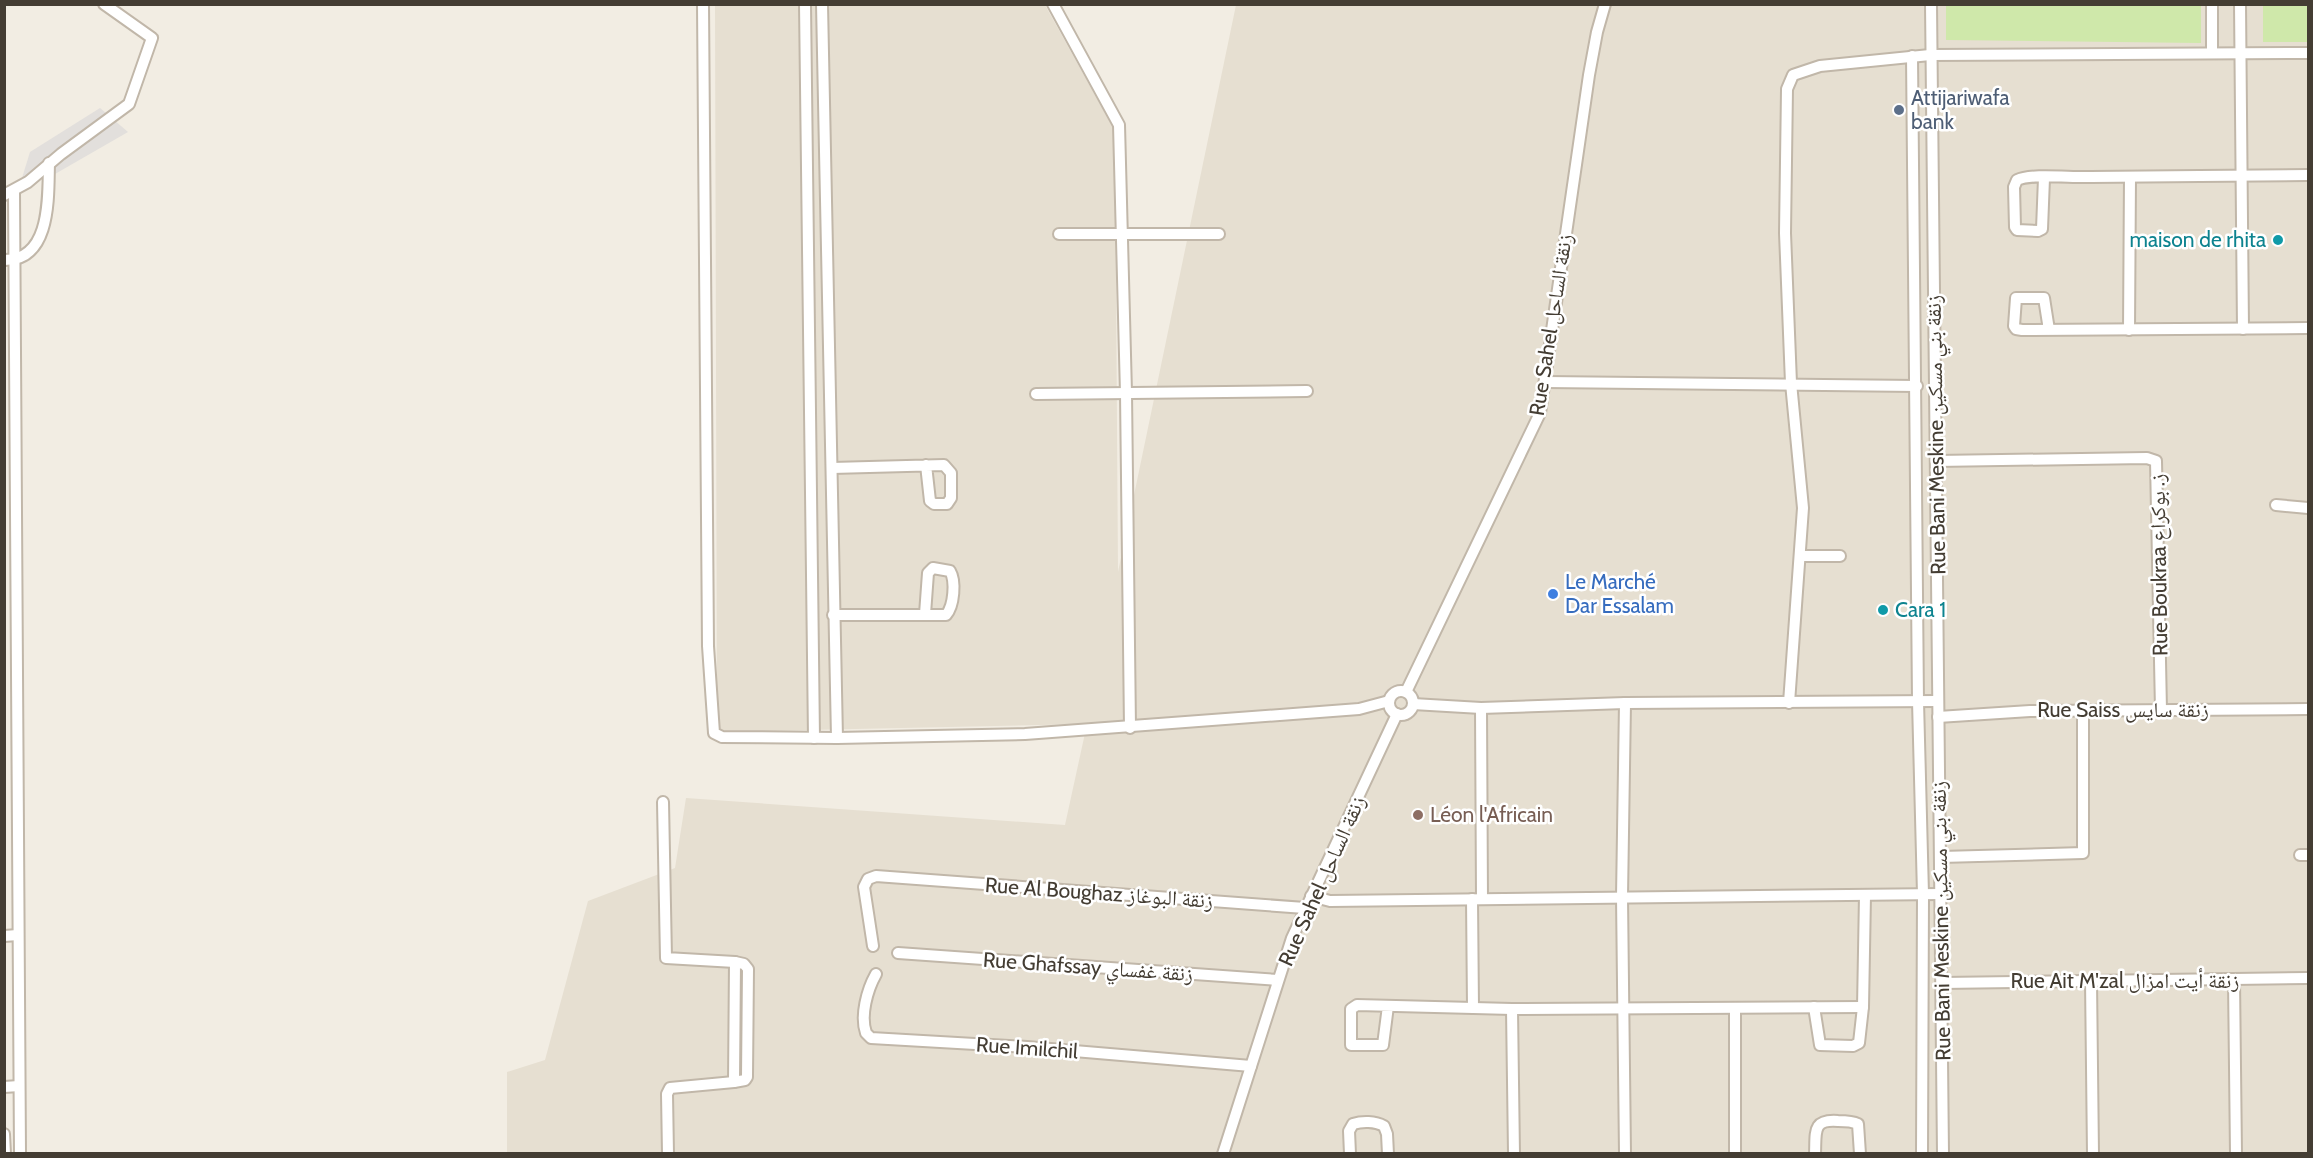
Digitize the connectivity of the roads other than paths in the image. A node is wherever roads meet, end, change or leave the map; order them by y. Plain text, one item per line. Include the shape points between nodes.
1 (104, 4) edge
2 (703, 4) edge
3 (805, 4) edge
4 (822, 4) edge
5 (1053, 4) edge
6 (1605, 4) edge
7 (1931, 4) edge
8 (2212, 4) edge
9 (2240, 4) edge
10 (2212, 53) junction
11 (2308, 53) edge
12 (2241, 54) junction
13 (1930, 55) junction
14 (1912, 56) junction
15 (50, 163) junction
16 (2241, 175) junction
17 (2308, 175) edge
18 (2130, 177) junction
19 (2044, 178) junction
20 (9, 194) edge
21 (1059, 234) dead end
22 (1122, 234) junction
23 (1219, 234) dead end
24 (10, 260) edge
25 (2308, 328) edge
26 (2243, 329) junction
27 (2049, 330) dead end
28 (2129, 330) junction
29 (1545, 382) junction
30 (1791, 383) junction
31 (1917, 386) junction
32 (1307, 391) dead end
33 (1126, 393) junction
34 (1036, 394) dead end
35 (811, 405) junction
36 (831, 406) junction
37 (1936, 460) junction
38 (926, 465) dead end
39 (832, 468) junction
40 (2276, 506) dead end
41 (2308, 508) edge
42 (1840, 555) dead end
43 (1801, 556) junction
44 (4, 597) edge
45 (16, 597) junction
46 (925, 614) junction
47 (833, 615) junction
48 (1406, 692) junction
49 (1389, 701) junction
50 (1918, 701) junction
51 (1938, 701) junction
52 (1625, 703) junction
53 (1789, 703) junction
54 (1413, 704) junction
55 (1481, 708) junction
56 (2308, 708) edge
57 (2161, 710) junction
58 (2083, 711) junction
59 (1396, 714) junction
60 (1938, 717) junction
61 (4, 722) edge
62 (17, 722) junction
63 (1130, 728) junction
64 (814, 738) junction
65 (837, 738) junction
66 (663, 802) dead end
67 (1941, 857) junction
68 (1923, 894) junction
69 (1941, 894) junction
70 (1865, 895) junction
71 (1311, 896) junction
72 (1622, 897) junction
73 (1477, 899) junction
74 (1305, 908) junction
75 (18, 935) junction
76 (4, 936) edge
77 (873, 946) dead end
78 (898, 953) dead end
79 (876, 974) dead end
80 (2308, 978) edge
81 (1278, 980) junction
82 (2091, 980) junction
83 (2234, 980) junction
84 (1942, 983) junction
85 (1388, 1006) junction
86 (1863, 1006) junction
87 (1814, 1007) junction
88 (1473, 1008) junction
89 (1625, 1008) junction
90 (1735, 1008) junction
91 (1512, 1009) junction
92 (1251, 1066) junction
93 (19, 1086) junction
94 (4, 1087) edge
95 (4, 1134) edge
96 (5, 1154) edge
97 (20, 1154) edge
98 (668, 1154) edge
99 (1223, 1154) edge
100 (1350, 1154) edge
101 (1388, 1154) edge
102 (1514, 1154) edge
103 (1625, 1154) edge
104 (1735, 1154) edge
105 (1815, 1154) edge
106 (1860, 1154) edge
107 (1922, 1154) edge
108 (1943, 1154) edge
109 (2093, 1154) edge
110 (2236, 1154) edge

1 - 15 street via 152,38 134,96 121,111
2 - 64 street via 712,728 722,736
3 - 35 street
4 - 36 street
5 - 22 street via 1119,125
6 - 29 street, Rue Sahel زنقة الساحل via 1589,75
7 - 13 street, Rue Bani Meskine زنقة بني مسكين
8 - 10 street
9 - 12 street
10 - 12 street
10 - 13 street
11 - 12 street
12 - 16 street
13 - 14 street
13 - 37 street, Rue Bani Meskine زنقة بني مسكين
14 - 30 street via 1809,68 1792,75 1789,81 1785,233
14 - 31 street
15 - 20 street
15 - 24 street via 46,224 36,242
16 - 17 street
16 - 18 street
16 - 26 street
18 - 19 street
18 - 28 street
19 - 19 street via 2022,178 2015,183 2017,230 2042,229
20 - 24 street
21 - 22 street
22 - 23 street
22 - 33 street
24 - 45 street
25 - 26 street
26 - 28 street
27 - 28 street
29 - 30 street
29 - 48 street, Rue Sahel زنقة الساحل via 1535,425
30 - 31 street
30 - 43 street via 1803,508
31 - 50 street
32 - 33 street
33 - 34 street
33 - 63 street
35 - 36 street
35 - 64 street
36 - 39 street
37 - 51 street, Rue Bani Meskine زنقة بني مسكين
37 - 57 street, Rue Boukraa ز. بوكراع via 2156,461
38 - 39 street
39 - 47 street
40 - 41 street
42 - 43 street
43 - 53 street
44 - 45 street
45 - 62 street
46 - 46 street via 944,615 950,611 951,571 933,568 928,573
46 - 47 street
47 - 65 street
48 - 49 street via 1395,692
48 - 54 street
49 - 59 street via 1389,708
49 - 63 street via 1359,709
50 - 51 street
50 - 53 street
50 - 68 street
51 - 60 street, Rue Bani Meskine زنقة بني مسكين
52 - 53 street
52 - 55 street
52 - 72 street
54 - 55 street
54 - 59 street via 1408,712
55 - 73 street
56 - 57 street, Rue Saiss زنقة سايس
57 - 58 street, Rue Saiss زنقة سايس
58 - 60 street, Rue Saiss زنقة سايس
58 - 67 street via 2083,853
59 - 71 street, Rue Sahel زنقة الساحل
60 - 67 street, Rue Bani Meskine زنقة بني مسكين
61 - 62 street
62 - 75 street
63 - 65 street
64 - 65 street
66 - 98 street via 666,958 735,962 748,969 747,1077 669,1090
67 - 69 street, Rue Bani Meskine زنقة بني مسكين
68 - 69 street
68 - 70 street
68 - 107 street
69 - 84 street, Rue Bani Meskine زنقة بني مسكين
70 - 72 street
70 - 86 street
71 - 73 street via 1330,901
71 - 74 street, Rue Sahel زنقة الساحل
72 - 73 street
72 - 89 street
73 - 88 street
74 - 77 street, Rue Al Boughaz زنقة البوغاز via 872,877 865,883
74 - 81 street, Rue Sahel زنقة الساحل
75 - 76 street
75 - 93 street
78 - 81 street, Rue Ghafssay زنقة غفساي
79 - 92 street, Rue Imilchil via 864,1022 871,1038
80 - 83 street, Rue Ait M'zal زنقة أيت امزال
81 - 92 street, Rue Sahel زنقة الساحل
82 - 83 street, Rue Ait M'zal زنقة أيت امزال
82 - 84 street, Rue Ait M'zal زنقة أيت امزال
82 - 109 street
83 - 110 street
84 - 108 street, Rue Bani Meskine زنقة بني مسكين
85 - 85 street via 1383,1045 1352,1045 1352,1007
85 - 88 street
86 - 87 street
86 - 87 street via 1861,1037 1853,1046 1818,1043
87 - 90 street
88 - 91 street
89 - 90 street
89 - 91 street
89 - 103 street
90 - 104 street
91 - 102 street
92 - 99 street, Rue Sahel زنقة الساحل
93 - 94 street
93 - 97 street
95 - 96 street
100 - 101 street via 1349,1131 1353,1124 1376,1122 1386,1129
105 - 106 street via 1817,1128 1827,1120 1858,1124

